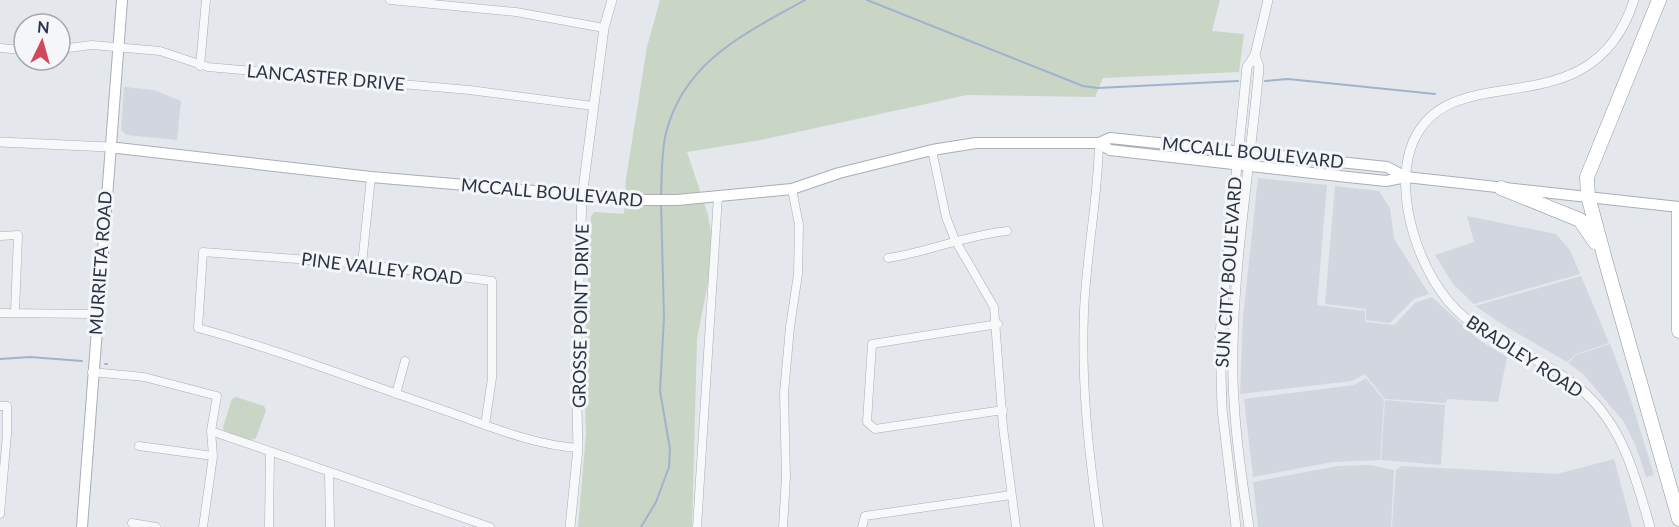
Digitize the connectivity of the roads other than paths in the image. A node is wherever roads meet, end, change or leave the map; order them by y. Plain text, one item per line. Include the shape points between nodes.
1 (122, 0) edge
2 (206, 0) edge
3 (390, 0) edge
4 (612, 0) edge
5 (1268, 0) edge
6 (1634, 0) edge
7 (1659, 0) edge
8 (604, 28) junction
9 (118, 47) junction
10 (72, 48) edge
11 (1255, 55) junction
12 (200, 66) junction
13 (593, 106) junction
14 (0, 141) edge
15 (1099, 143) junction
16 (109, 147) junction
17 (932, 150) junction
18 (1237, 151) junction
19 (1251, 152) junction
20 (1236, 164) junction
21 (1250, 165) junction
22 (371, 177) junction
23 (1406, 177) junction
24 (1501, 188) junction
25 (792, 189) junction
26 (718, 196) junction
27 (1588, 196) junction
28 (582, 197) junction
29 (1679, 207) edge
30 (1679, 212) edge
31 (1007, 231) dead end
32 (0, 236) edge
33 (955, 240) junction
34 (888, 258) dead end
35 (1606, 263) junction
36 (362, 264) junction
37 (15, 312) junction
38 (0, 313) edge
39 (96, 314) junction
40 (998, 324) junction
41 (1679, 332) edge
42 (405, 361) dead end
43 (92, 372) junction
44 (396, 394) junction
45 (0, 406) edge
46 (1003, 410) junction
47 (485, 425) junction
48 (211, 431) junction
49 (139, 446) dead end
50 (578, 448) junction
51 (270, 453) junction
52 (213, 456) junction
53 (329, 474) junction
54 (1, 487) edge
55 (1011, 495) junction
56 (0, 514) edge
57 (1679, 519) edge
58 (132, 523) dead end
59 (82, 527) edge
60 (156, 527) edge
61 (204, 527) edge
62 (269, 527) edge
63 (330, 527) edge
64 (490, 527) edge
65 (570, 527) edge
66 (697, 527) edge
67 (783, 527) edge
68 (862, 527) edge
69 (1016, 527) edge
70 (1098, 527) edge
71 (1236, 527) edge
72 (1249, 527) edge
73 (1650, 527) edge

1 - 9 main road, MURRIETA ROAD
2 - 12 street
3 - 8 street via 516,12
4 - 8 street, GROSSE POINT DRIVE
5 - 11 street, SUN CITY BOULEVARD
6 - 23 street, BRADLEY ROAD via 1621,32 1586,66 1539,86 1465,97 1446,104 1429,117 1411,148
7 - 27 highway via 1587,177
8 - 13 street, GROSSE POINT DRIVE
9 - 10 street, LANCASTER DRIVE
9 - 12 street, LANCASTER DRIVE via 160,51
9 - 16 main road, MURRIETA ROAD
11 - 18 street, SUN CITY BOULEVARD via 1247,67
11 - 19 street, SUN CITY BOULEVARD via 1259,68
12 - 13 street, LANCASTER DRIVE via 459,89
13 - 28 street, GROSSE POINT DRIVE
14 - 16 street, MCCALL BOULEVARD
15 - 17 main road, MCCALL BOULEVARD via 976,143
15 - 18 main road, MCCALL BOULEVARD via 1110,138
15 - 20 main road, MCCALL BOULEVARD via 1110,150
15 - 70 street via 1083,350 1085,421
16 - 22 main road, MCCALL BOULEVARD
16 - 39 main road, MURRIETA ROAD
17 - 25 main road, MCCALL BOULEVARD
17 - 33 street via 938,189
18 - 19 main road, MCCALL BOULEVARD
18 - 20 street, SUN CITY BOULEVARD
19 - 21 street, SUN CITY BOULEVARD
19 - 23 main road, MCCALL BOULEVARD via 1387,167
20 - 21 main road, MCCALL BOULEVARD
20 - 71 street, SUN CITY BOULEVARD via 1220,364
21 - 23 main road, MCCALL BOULEVARD via 1386,181
21 - 72 street, SUN CITY BOULEVARD via 1233,346 1234,405
22 - 28 main road, MCCALL BOULEVARD
22 - 36 street
23 - 24 main road, MCCALL BOULEVARD
23 - 73 street, BRADLEY ROAD via 1407,207 1415,240 1442,292 1462,315 1561,375 1588,396 1609,421 1625,450
24 - 27 main road, MCCALL BOULEVARD
24 - 35 highway via 1580,220
25 - 26 main road, MCCALL BOULEVARD
25 - 67 street via 799,225 798,274 784,393
26 - 28 main road, MCCALL BOULEVARD via 677,200
26 - 66 street
27 - 29 main road, MCCALL BOULEVARD
27 - 35 highway
28 - 50 street, GROSSE POINT DRIVE
30 - 41 highway
31 - 33 street
32 - 37 street via 18,235
33 - 34 street via 912,255
33 - 40 street via 994,307
35 - 57 highway
36 - 44 street, PINE VALLEY ROAD via 203,252 198,328 300,358
36 - 47 street, PINE VALLEY ROAD via 492,281 492,378
37 - 38 street
37 - 39 street
39 - 43 main road, MURRIETA ROAD
40 - 46 street
40 - 46 street via 872,344 867,422 875,429
42 - 44 street
43 - 48 street via 144,377 217,396
43 - 59 main road, MURRIETA ROAD
44 - 47 street
45 - 54 street via 7,406
46 - 55 street
47 - 50 street via 551,447
48 - 51 street
48 - 52 street
49 - 52 street
50 - 65 street, GROSSE POINT DRIVE
51 - 53 street
51 - 62 street
52 - 61 street
53 - 63 street
53 - 64 street
54 - 56 street
55 - 68 street via 865,516
55 - 69 street
58 - 60 street

